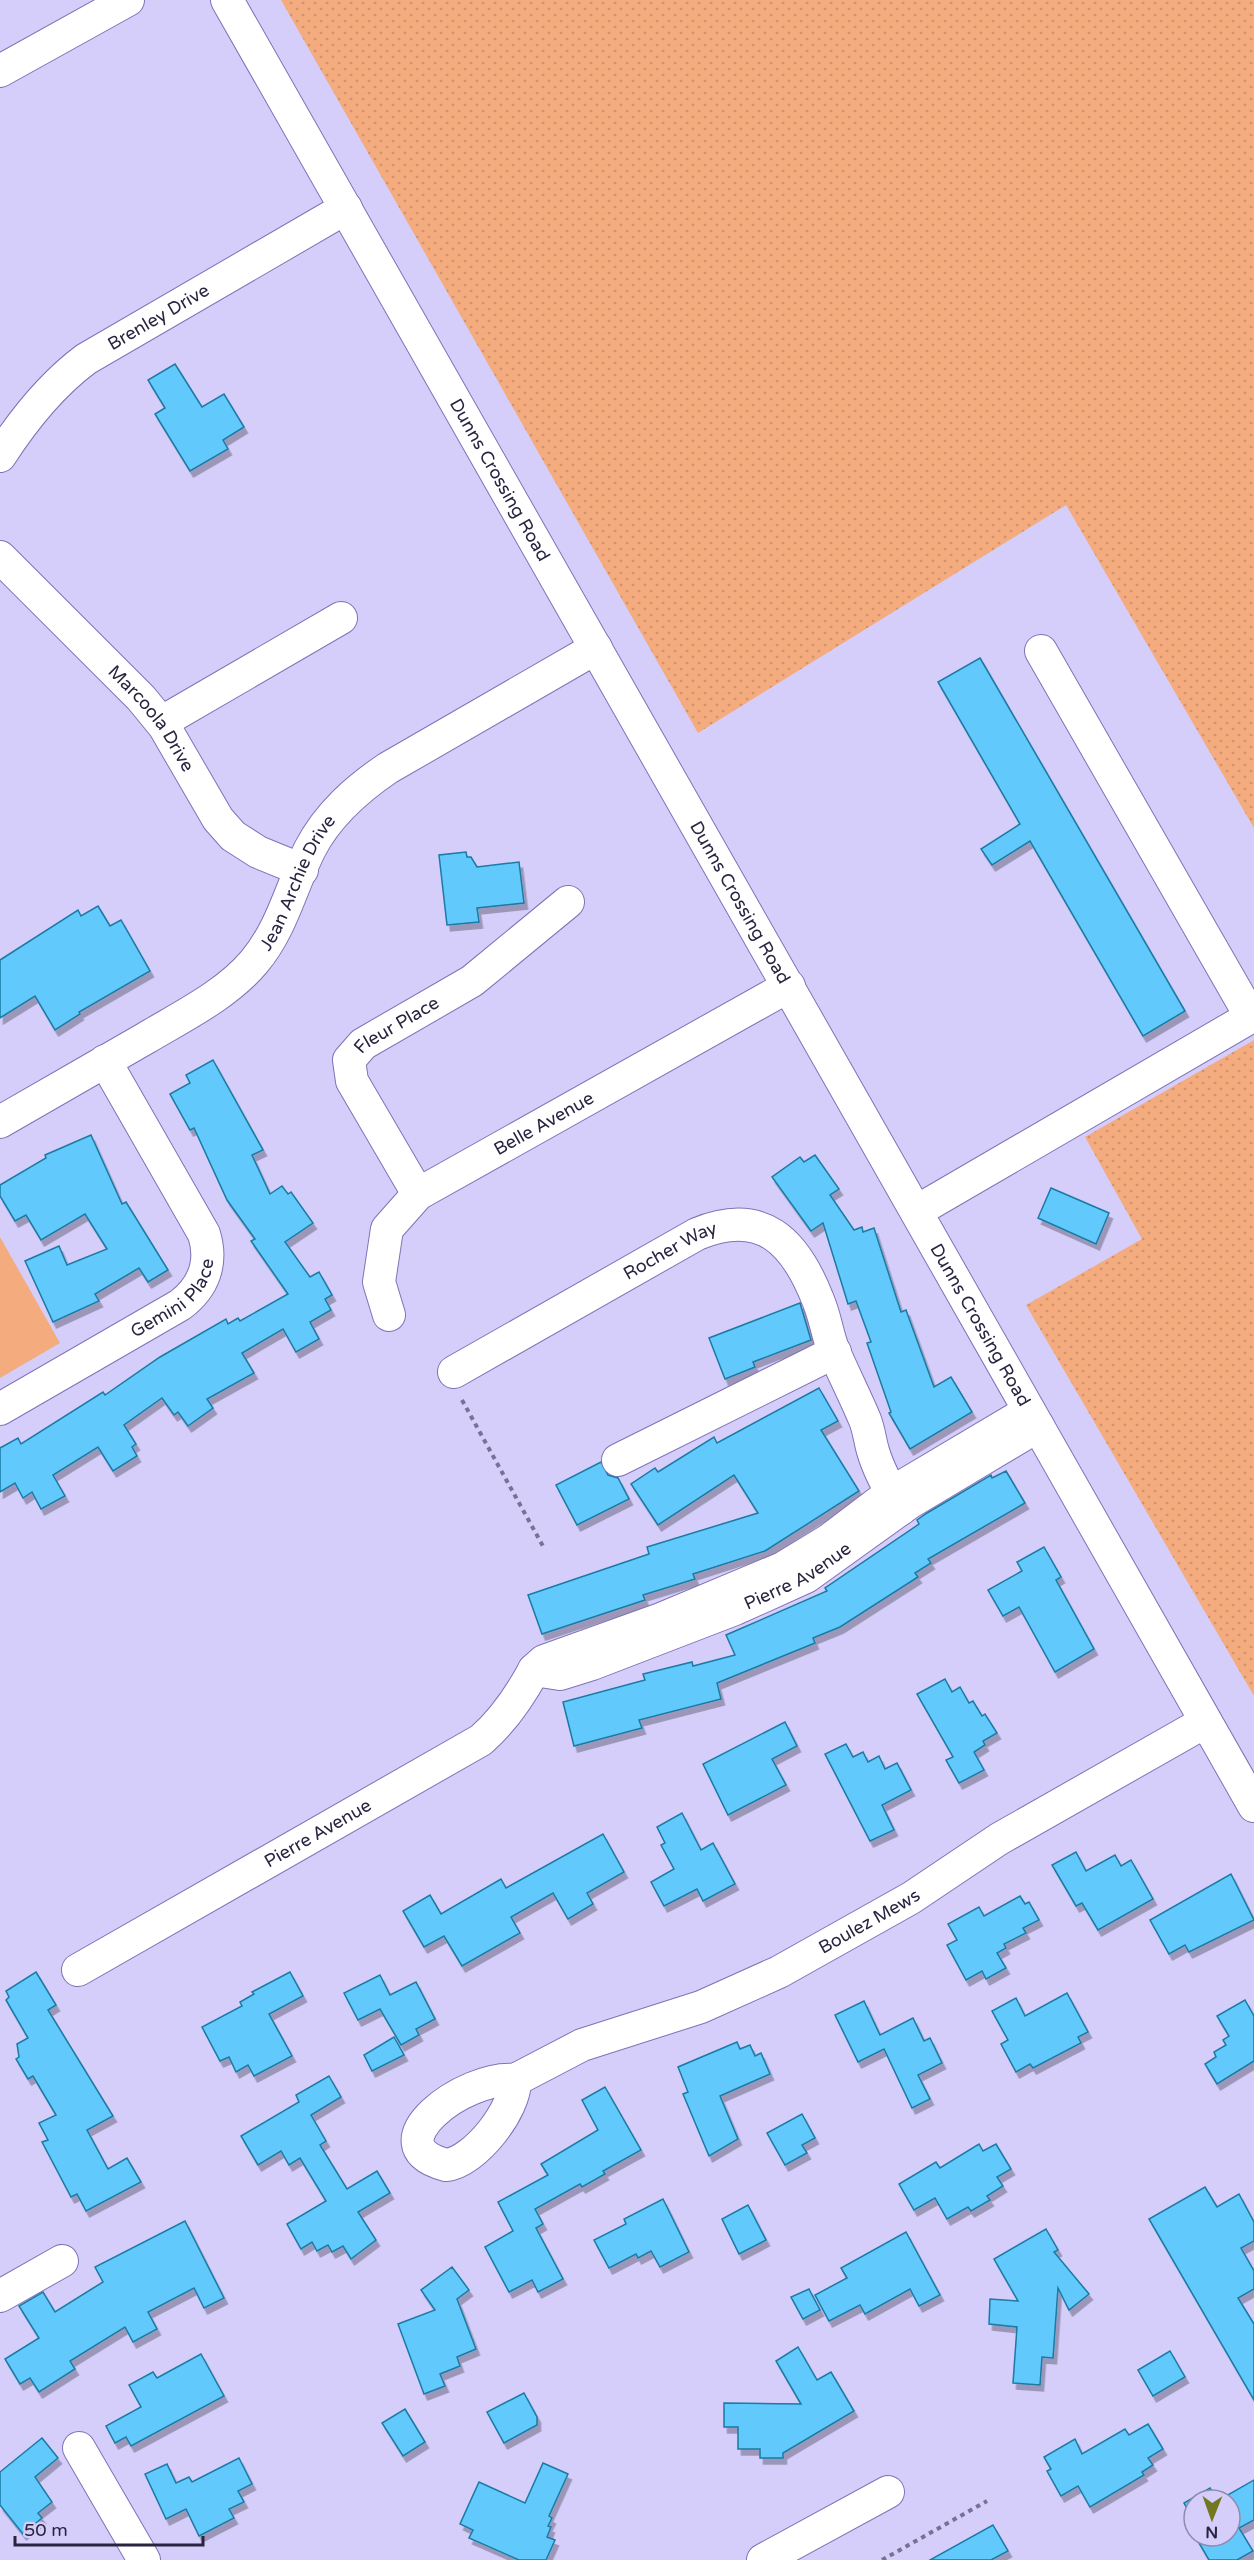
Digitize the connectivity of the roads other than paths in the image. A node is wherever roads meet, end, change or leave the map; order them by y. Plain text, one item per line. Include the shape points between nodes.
1 (128, 0) edge
2 (226, 0) edge
3 (0, 71) edge
4 (346, 208) junction
5 (0, 456) edge
6 (0, 557) edge
7 (341, 618) dead end
8 (596, 648) junction
9 (1041, 651) dead end
10 (162, 722) junction
11 (302, 870) junction
12 (568, 903) dead end
13 (789, 986) junction
14 (1253, 1016) edge
15 (105, 1061) junction
16 (0, 1122) edge
17 (418, 1194) junction
18 (917, 1211) junction
19 (389, 1315) dead end
20 (834, 1352) junction
21 (458, 1386) road end
22 (0, 1409) edge
23 (1033, 1419) junction
24 (618, 1460) dead end
25 (896, 1501) junction
26 (1205, 1722) junction
27 (1254, 1806) edge
28 (78, 1970) dead end
29 (514, 2080) dead end
30 (62, 2261) dead end
31 (0, 2296) edge
32 (79, 2448) dead end
33 (888, 2492) dead end
34 (144, 2560) edge
35 (764, 2560) edge

1 - 3 street
2 - 4 street, Dunns Crossing Road
4 - 5 street, Brenley Drive via 86,359 60,378
4 - 8 street, Dunns Crossing Road
6 - 10 street, Marcoola Drive
7 - 10 street
8 - 11 street, Jean Archie Drive via 361,787 332,815
8 - 13 street, Dunns Crossing Road
9 - 14 street
10 - 11 street, Marcoola Drive via 218,819 233,836 258,852
11 - 15 street, Jean Archie Drive via 282,919 253,963 232,984
12 - 17 street, Fleur Place via 472,981 363,1044 349,1060 352,1081
13 - 17 street, Belle Avenue
13 - 18 street, Dunns Crossing Road
14 - 18 street
15 - 16 street, Jean Archie Drive
15 - 22 street, Gemini Place via 204,1234 208,1247 205,1274 192,1296 180,1305
17 - 19 street, Belle Avenue via 387,1229 379,1282
18 - 23 street, Dunns Crossing Road
20 - 21 street, Rocher Way via 818,1299 795,1256 762,1228 742,1223 720,1224 697,1234
20 - 24 street
20 - 25 street, Rocher Way
23 - 25 street, Pierre Avenue
23 - 26 street, Dunns Crossing Road
25 - 28 street, Pierre Avenue via 783,1568 661,1619 544,1661 498,1726 481,1740
26 - 27 street, Dunns Crossing Road
26 - 29 street, Boulez Mews via 999,1839 911,1898 770,1977 678,2015 582,2045
30 - 31 street
32 - 34 street
33 - 35 street

